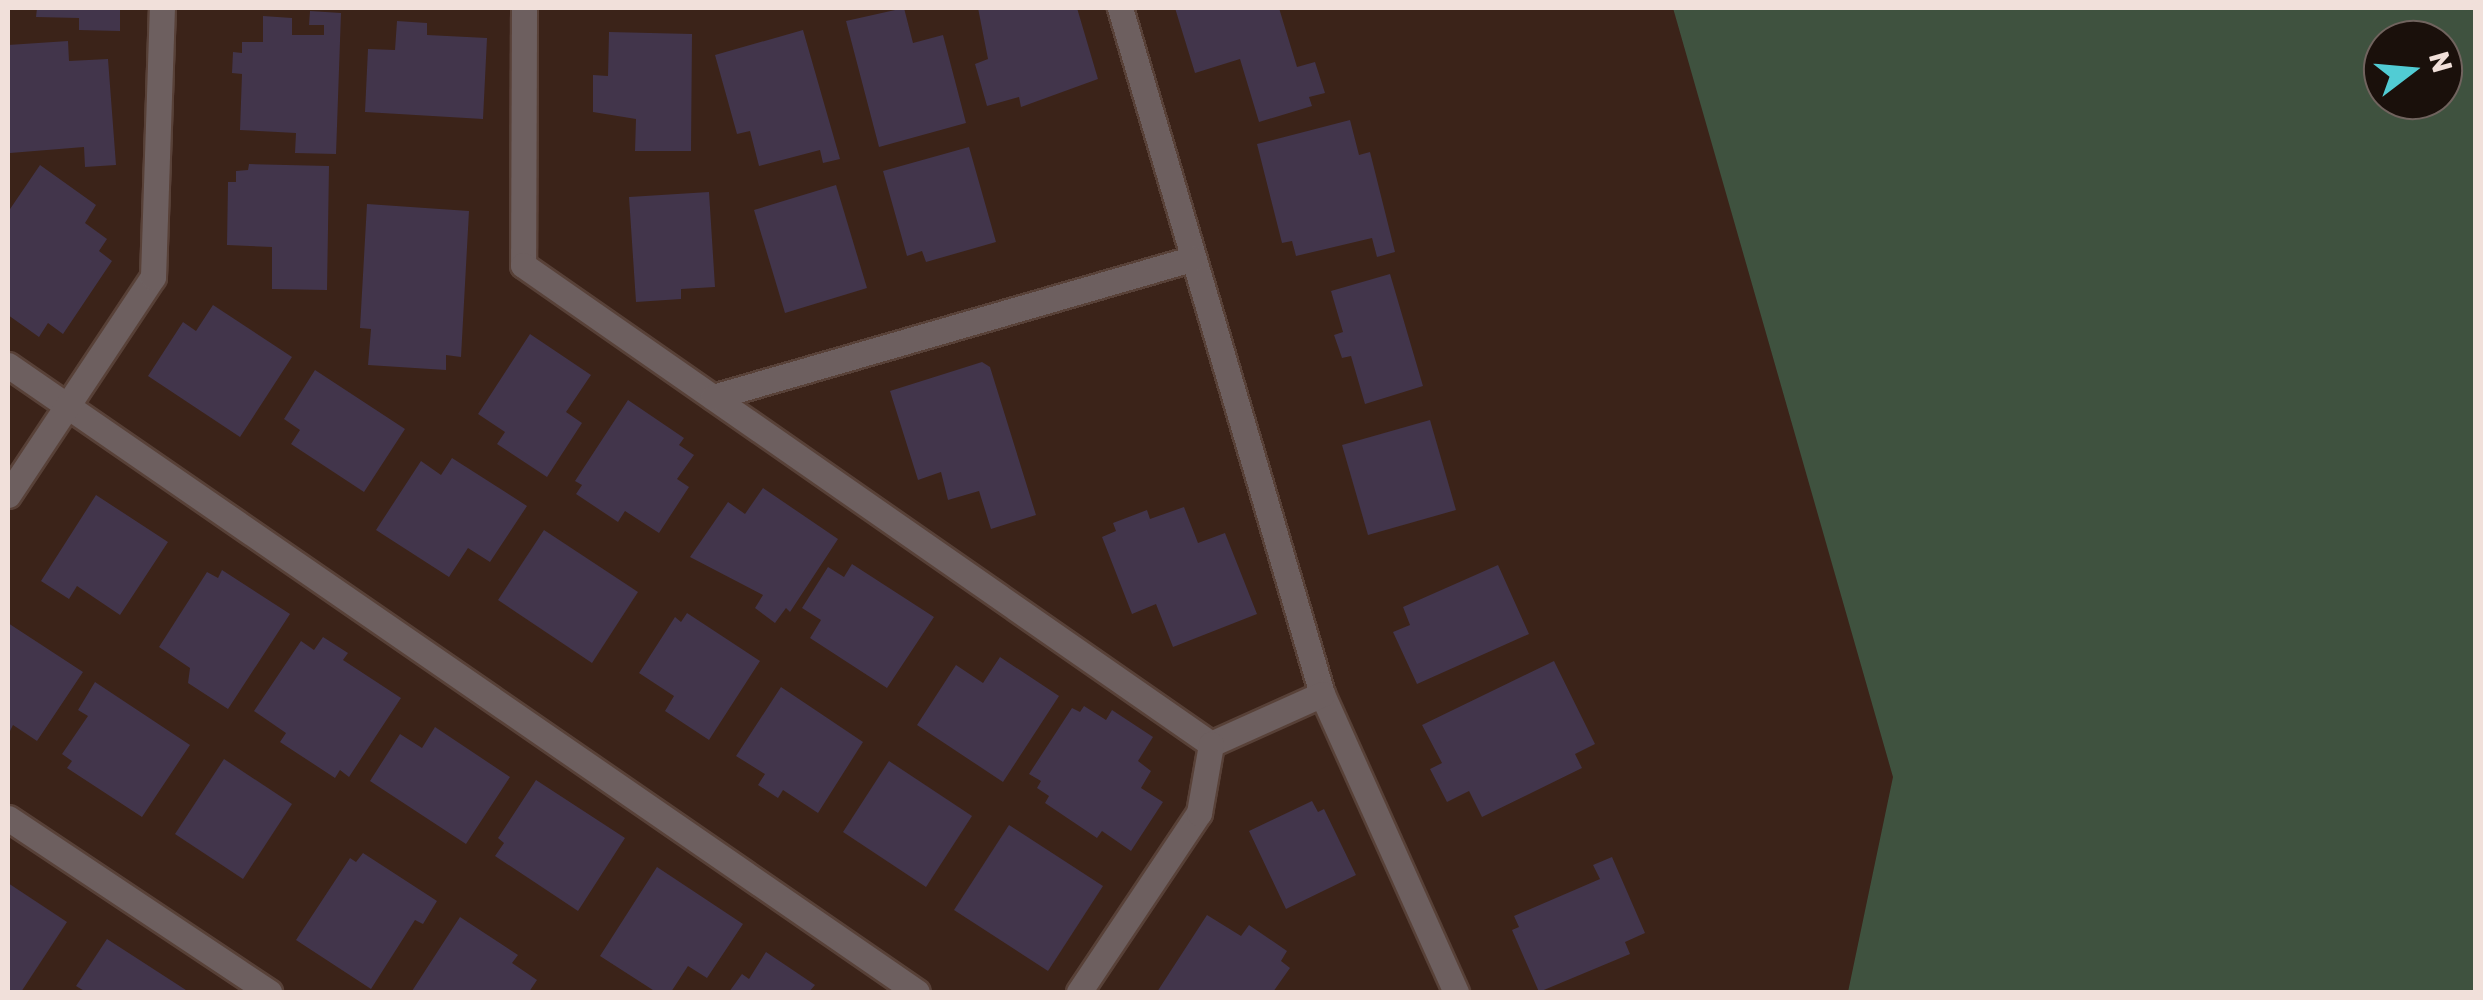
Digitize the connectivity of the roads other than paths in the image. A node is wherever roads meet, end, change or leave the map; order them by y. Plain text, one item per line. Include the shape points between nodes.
1 (162, 8) edge
2 (524, 8) edge
3 (1120, 8) edge
4 (1192, 258) junction
5 (8, 365) edge
6 (713, 397) junction
7 (67, 406) junction
8 (8, 495) edge
9 (1322, 694) junction
10 (1211, 744) junction
11 (8, 818) edge
12 (269, 992) edge
13 (918, 992) edge
14 (1080, 992) edge
15 (1456, 992) edge

1 - 7 street via 152,277
2 - 6 street via 523,264
3 - 4 street
4 - 6 street
4 - 9 street
5 - 7 street
6 - 10 street
7 - 8 street
7 - 13 street
9 - 10 street
9 - 15 street
10 - 14 street via 1199,812
11 - 12 street

